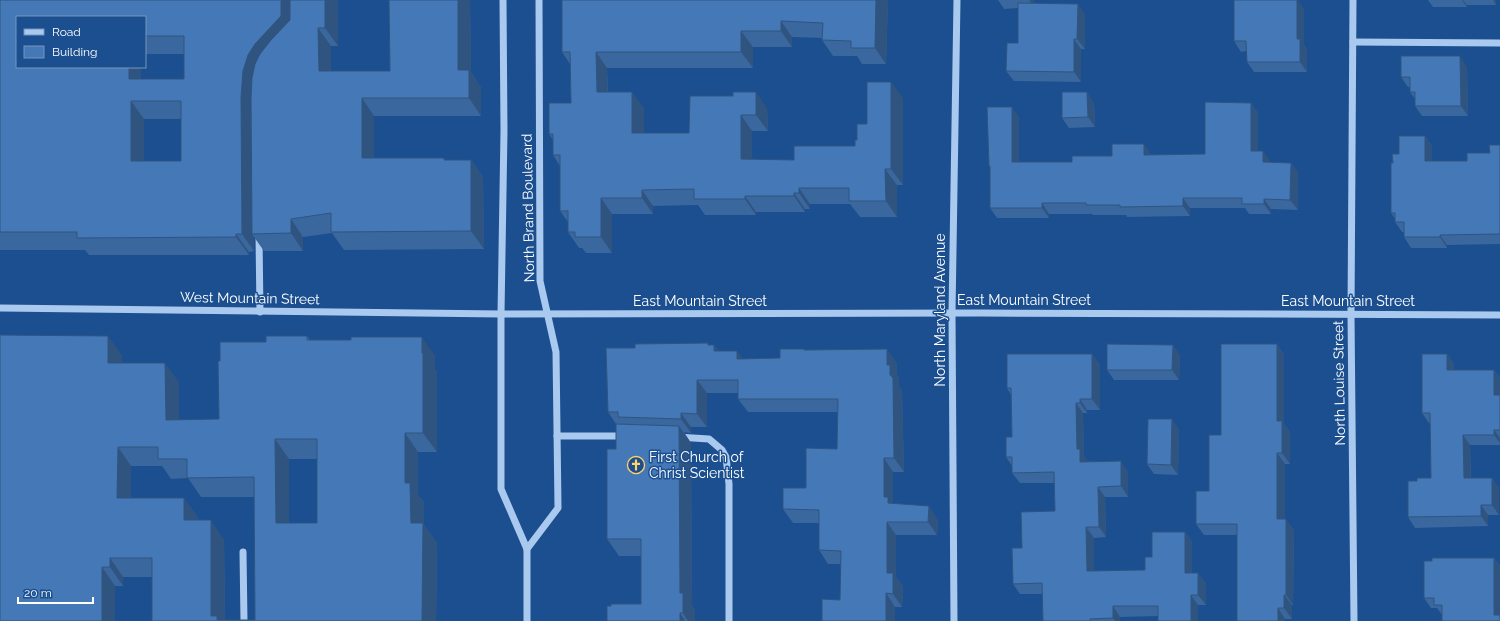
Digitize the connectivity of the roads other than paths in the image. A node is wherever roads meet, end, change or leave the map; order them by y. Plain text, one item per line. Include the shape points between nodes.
1 (503, 0) edge
2 (539, 0) edge
3 (957, 0) edge
4 (1353, 0) edge
5 (1353, 42) junction
6 (1500, 43) edge
7 (259, 231) edge
8 (0, 308) edge
9 (260, 312) junction
10 (952, 313) junction
11 (501, 314) junction
12 (548, 314) junction
13 (1352, 314) junction
14 (1500, 315) edge
15 (557, 436) junction
16 (635, 436) edge
17 (671, 437) edge
18 (527, 548) junction
19 (243, 552) dead end
20 (244, 621) edge
21 (527, 621) edge
22 (729, 621) edge
23 (954, 621) edge
24 (1354, 621) edge

1 - 11 street, North Brand Boulevard
2 - 12 street, North Brand Boulevard via 540,281
3 - 10 street, North Maryland Avenue
4 - 5 street, North Louise Street
5 - 6 street
5 - 13 street, North Louise Street
7 - 9 street
8 - 9 street, West Mountain Street
9 - 11 street, West Mountain Street
10 - 12 street, East Mountain Street
10 - 13 street, East Mountain Street
10 - 23 street, North Maryland Avenue
11 - 12 street, West Mountain Street
11 - 18 street, North Brand Boulevard via 501,490
12 - 15 street, North Brand Boulevard via 556,352
13 - 14 street, East Mountain Street
13 - 24 street, North Louise Street
15 - 16 street
15 - 18 street, North Brand Boulevard via 558,508
17 - 22 street via 709,439 726,457 729,484
18 - 21 street, North Brand Boulevard
19 - 20 street

